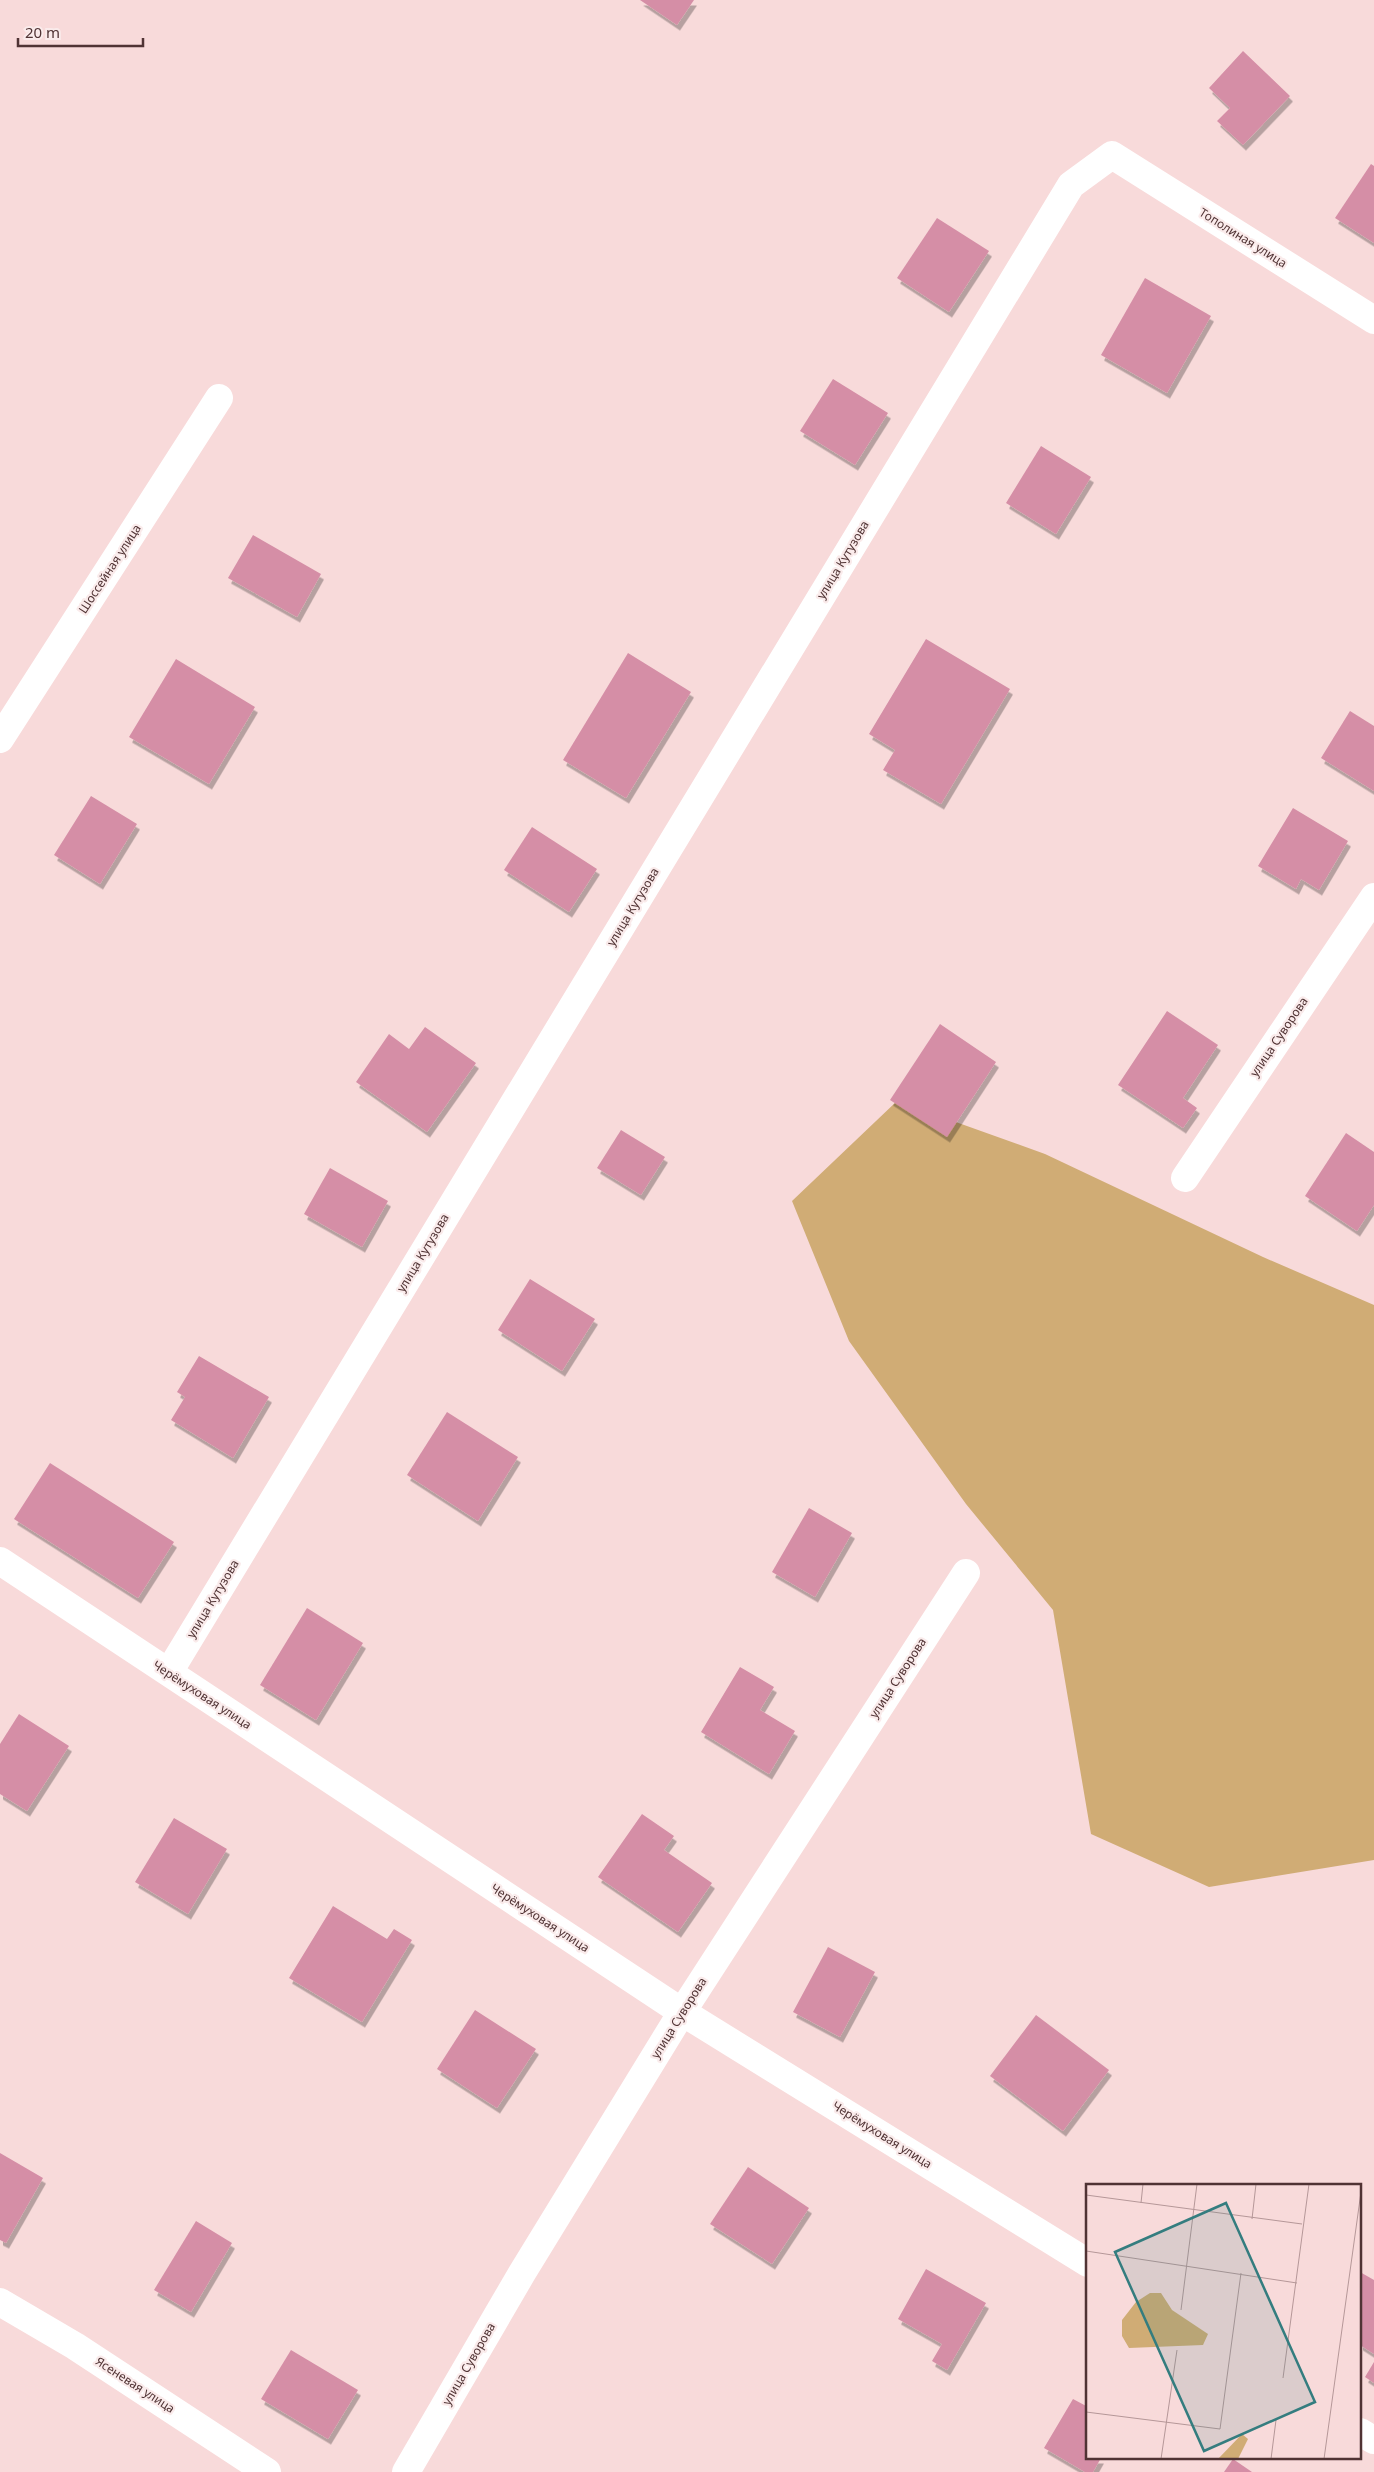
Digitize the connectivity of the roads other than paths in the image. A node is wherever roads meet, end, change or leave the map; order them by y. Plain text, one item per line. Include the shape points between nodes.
1 (1112, 155) joint
2 (1374, 320) edge
3 (219, 398) dead end
4 (0, 739) edge
5 (1374, 897) edge
6 (1185, 1178) dead end
7 (0, 1561) edge
8 (966, 1573) dead end
9 (168, 1672) junction
10 (682, 2012) junction
11 (1086, 2262) edge
12 (0, 2302) edge
13 (1362, 2433) edge
14 (1374, 2440) edge
15 (267, 2472) edge
16 (406, 2472) edge

1 - 2 street, Тополиная улица
1 - 9 street, улица Кутузова via 1071,184
3 - 4 street, Шоссейная улица
5 - 6 street, улица Суворова
7 - 9 street, Черёмуховая улица
8 - 10 street, улица Суворова
9 - 10 street, Черёмуховая улица
10 - 11 street, Черёмуховая улица
10 - 16 street, улица Суворова via 522,2273
12 - 15 street, Ясеневая улица via 75,2346
13 - 14 street

